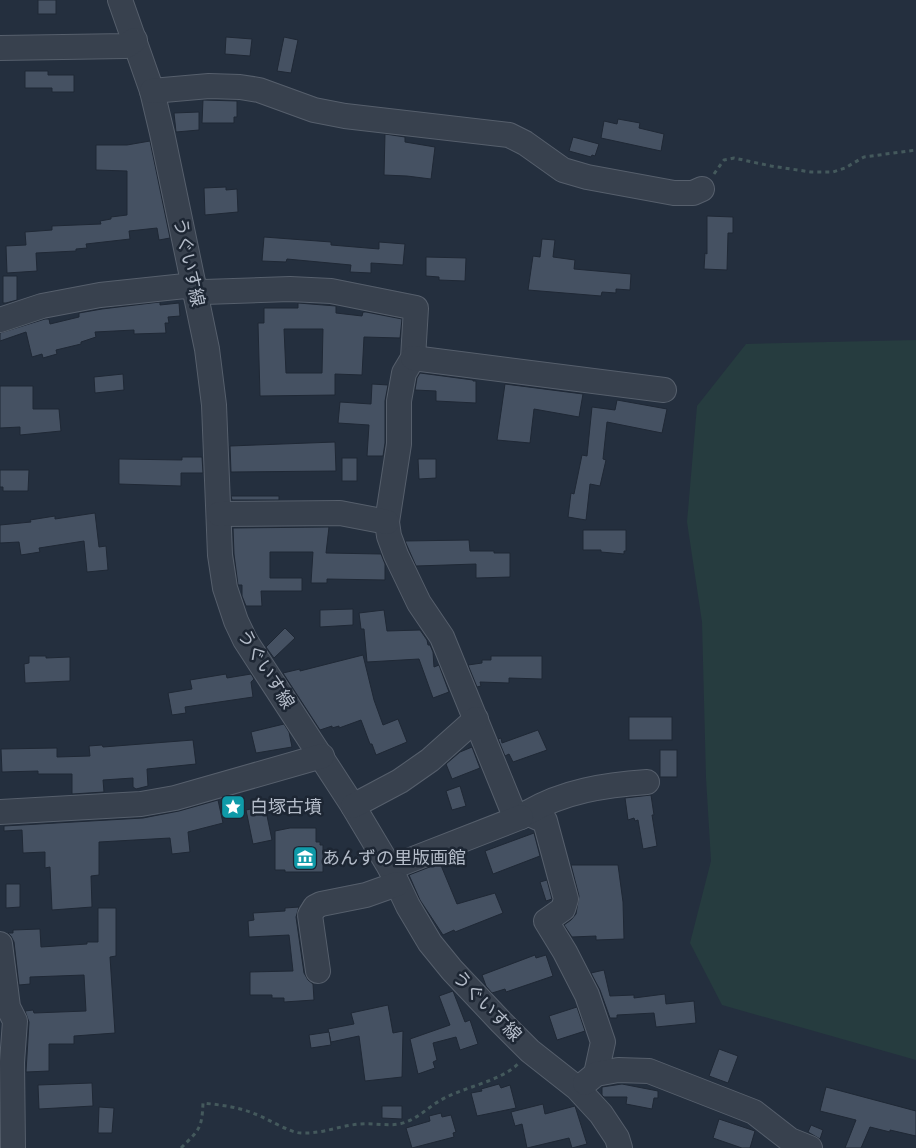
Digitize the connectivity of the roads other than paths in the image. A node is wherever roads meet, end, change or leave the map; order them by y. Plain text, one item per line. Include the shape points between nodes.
1 (120, 0) edge
2 (135, 40) junction
3 (0, 48) edge
4 (152, 91) junction
5 (702, 189) road end
6 (194, 289) junction
7 (0, 320) edge
8 (414, 358) junction
9 (664, 390) dead end
10 (219, 514) junction
11 (387, 522) junction
12 (476, 719) junction
13 (322, 756) junction
14 (647, 782) dead end
15 (353, 806) junction
16 (0, 812) edge
17 (524, 815) junction
18 (393, 876) junction
19 (0, 944) edge
20 (318, 971) dead end
21 (4, 1007) edge
22 (586, 1081) junction
23 (13, 1148) edge
24 (620, 1148) edge
25 (810, 1148) edge

1 - 2 street, うぐいす線
2 - 3 street via 126,46
2 - 4 street, うぐいす線
4 - 5 street via 209,86 260,90 314,110 509,135 563,170 587,177 674,193
4 - 6 street, うぐいす線
6 - 7 street via 185,286 100,295 42,306
6 - 8 street via 204,292 331,291 416,308
6 - 10 street, うぐいす線 via 214,405
8 - 9 street
8 - 11 street via 404,373 399,401 399,444
10 - 11 street via 340,513
10 - 13 street, うぐいす線 via 225,588 236,621 245,640
11 - 12 street via 396,556 419,603 442,637
12 - 15 street via 430,760 400,781
12 - 17 street via 512,809
13 - 15 street, うぐいす線
13 - 16 street via 175,798 141,804
14 - 17 street via 570,793
15 - 18 street, うぐいす線
17 - 18 street
17 - 22 street via 545,822 566,899 563,909 546,921 587,995 603,1042
18 - 20 street via 366,895 315,907 310,915
18 - 22 street, うぐいす線 via 408,906 452,970 530,1051
19 - 21 street
21 - 23 street via 15,1020
22 - 24 street, うぐいす線
22 - 25 street via 618,1070 649,1071 754,1112 790,1140

